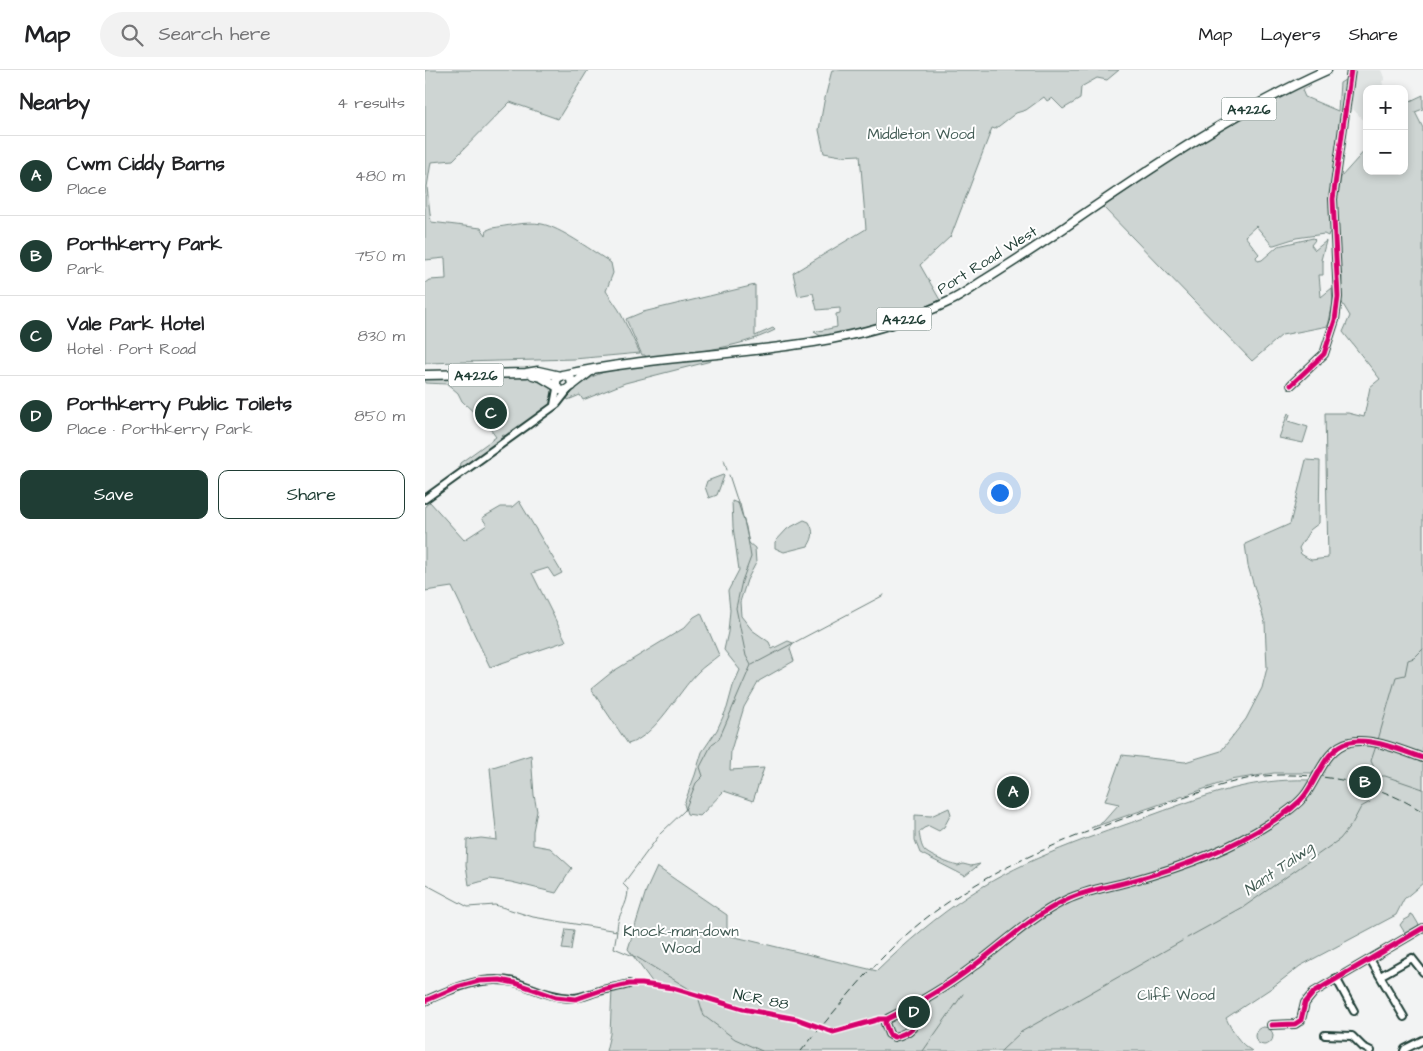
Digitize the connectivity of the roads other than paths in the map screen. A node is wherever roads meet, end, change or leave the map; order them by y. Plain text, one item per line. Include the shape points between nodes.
1 (1327, 70) edge
2 (1351, 70) edge
3 (592, 370) junction
4 (526, 373) junction
5 (425, 375) edge
6 (561, 375) junction
7 (1291, 385) dead end
8 (557, 387) junction
9 (570, 388) junction
10 (554, 405) junction
11 (425, 499) edge
12 (1423, 758) edge
13 (1423, 928) edge
14 (1370, 959) junction
15 (1423, 972) edge
16 (1380, 976) junction
17 (1336, 978) junction
18 (629, 984) dead end
19 (926, 999) junction
20 (425, 1001) edge
21 (1354, 1010) dead end
22 (1284, 1016) dead end
23 (1404, 1017) dead end
24 (1285, 1024) junction
25 (1271, 1025) dead end
26 (1325, 1035) dead end
27 (1423, 1040) edge
28 (1371, 1051) edge
29 (1404, 1051) edge

1 - 3 main road, Port Road West / A4226 via 1203,135 951,301 883,328 810,343
2 - 7 street via 1333,199 1338,297 1335,320 1324,354
3 - 6 main road, Port Road West / A4226
3 - 9 main road, Port Road West / A4226
4 - 5 main road, A4226
4 - 6 main road, A4226 via 538,371
4 - 8 main road, A4226 via 541,377
6 - 8 main road via 557,379
6 - 9 main road via 571,379
8 - 9 main road, A4226 via 561,391
8 - 10 street
9 - 10 street
10 - 11 street
12 - 19 street via 1377,743 1350,742 1335,749 1304,797 1251,835 1183,864 1068,899 1036,918
13 - 14 street
14 - 16 street
14 - 17 street
15 - 16 street via 1413,958
16 - 23 street
17 - 21 street
17 - 24 street via 1308,998 1301,1020
18 - 20 street via 576,998 556,997 500,980 479,981
19 - 19 street via 918,1020 908,1033 894,1037 889,1034 885,1023 887,1018
22 - 24 street
24 - 25 street
26 - 28 street via 1352,1036
27 - 29 street

